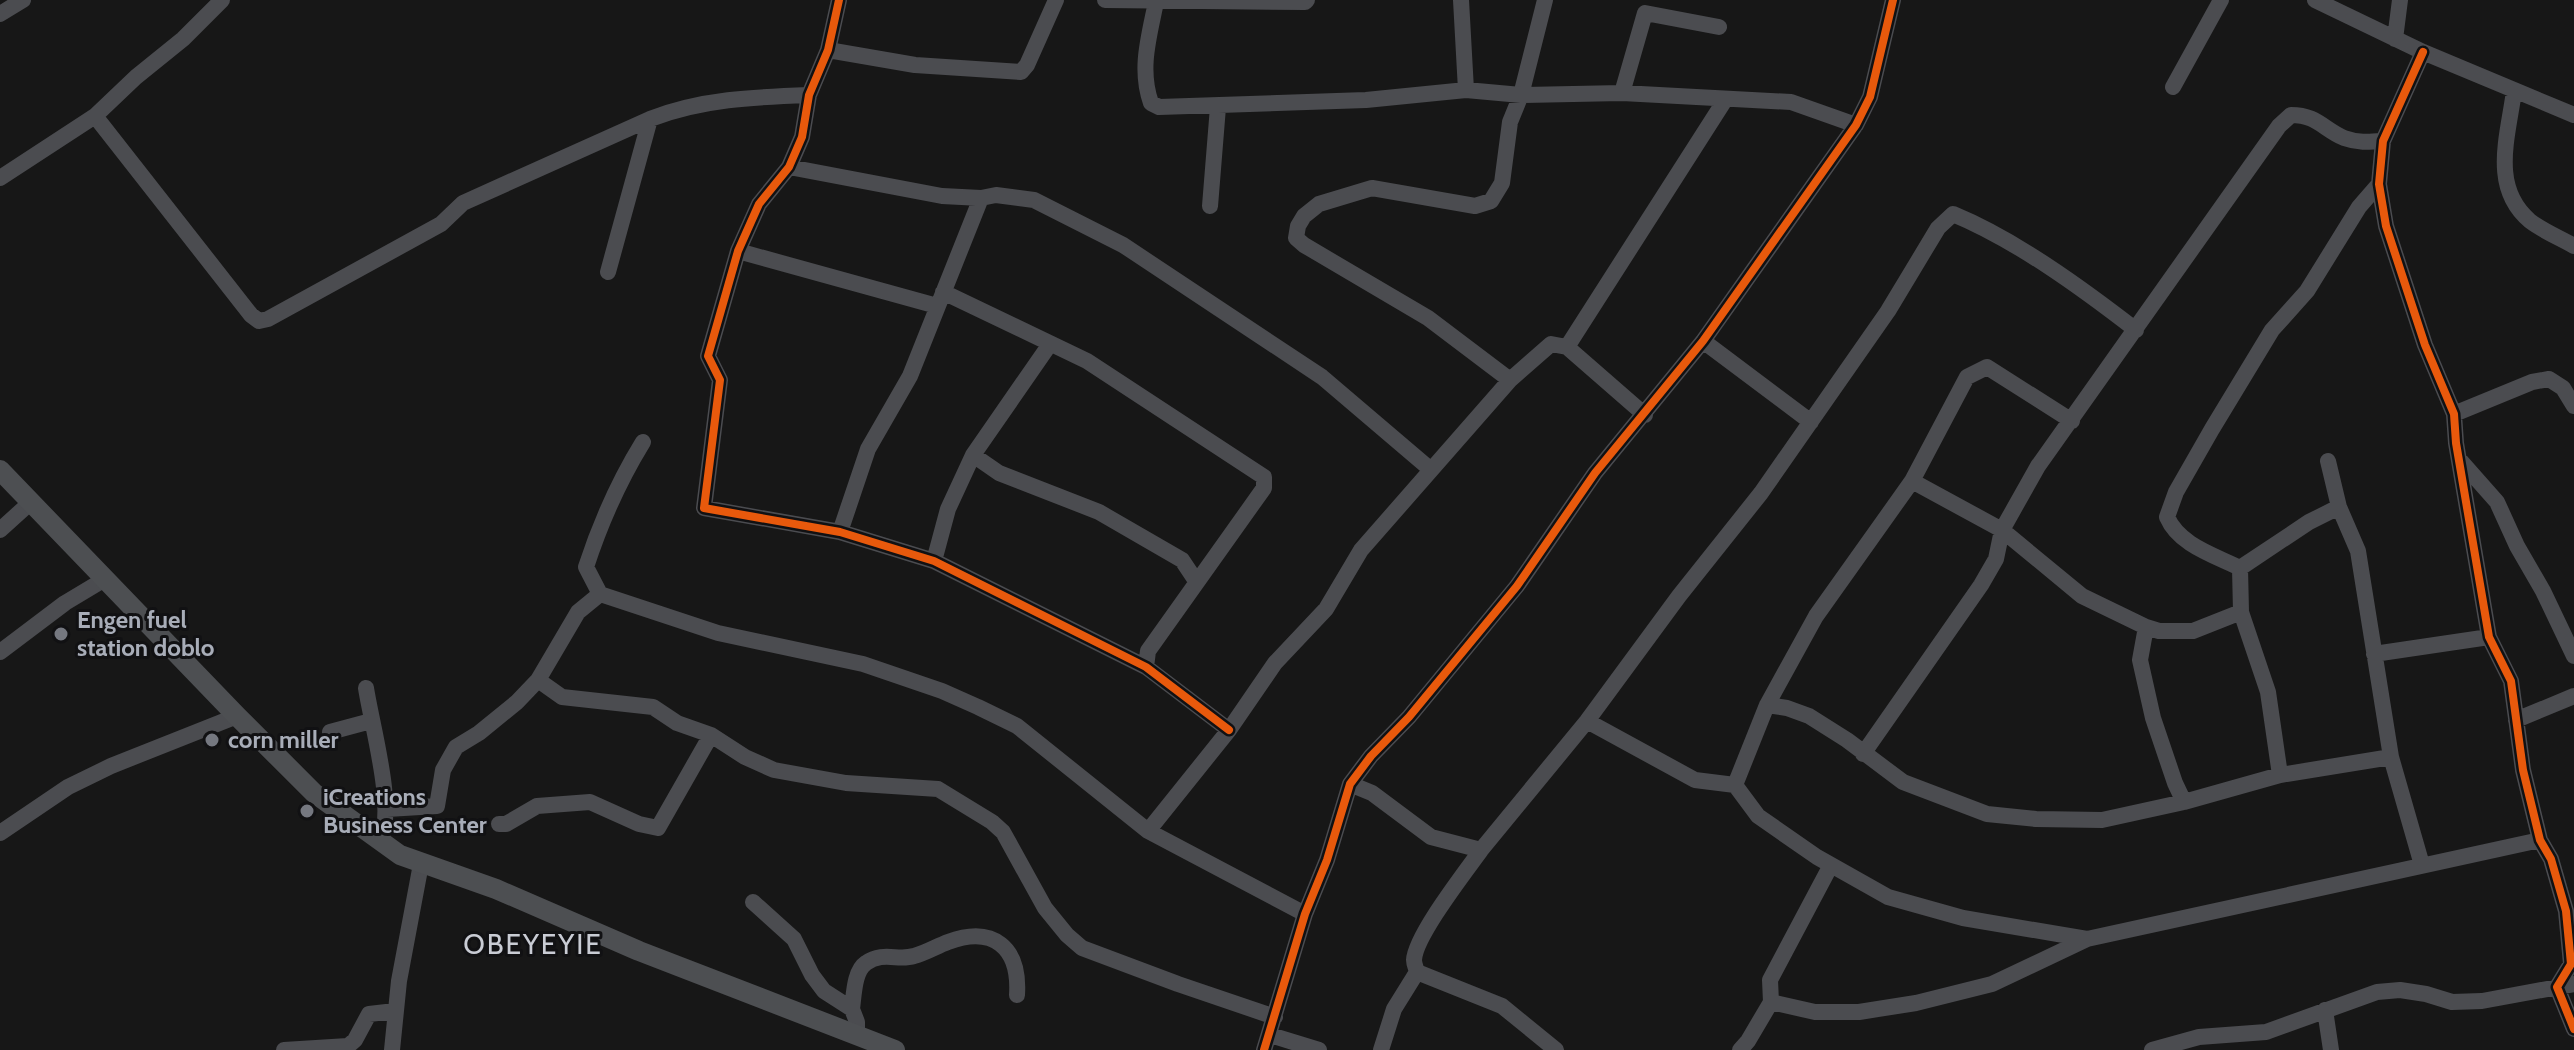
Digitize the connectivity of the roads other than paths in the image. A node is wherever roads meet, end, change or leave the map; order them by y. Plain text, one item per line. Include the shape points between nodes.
1 (23, 0) edge
2 (222, 0) edge
3 (839, 0) edge
4 (1056, 0) edge
5 (1105, 0) edge
6 (1307, 0) edge
7 (1461, 0) edge
8 (1545, 0) edge
9 (1893, 0) edge
10 (2221, 0) edge
11 (2315, 0) edge
12 (2400, 0) edge
13 (1156, 2) junction
14 (0, 14) edge
15 (1719, 27) dead end
16 (2395, 39) junction
17 (828, 50) junction
18 (2423, 52) junction
19 (2173, 87) dead end
20 (1466, 90) junction
21 (2514, 91) junction
22 (1622, 93) junction
23 (809, 95) junction
24 (1521, 95) junction
25 (1725, 100) junction
26 (1218, 107) junction
27 (2574, 115) edge
28 (95, 116) junction
29 (650, 119) junction
30 (1856, 125) junction
31 (2383, 141) junction
32 (789, 167) junction
33 (0, 178) edge
34 (2379, 184) junction
35 (981, 198) junction
36 (1210, 206) dead end
37 (2574, 246) edge
38 (738, 251) junction
39 (608, 272) dead end
40 (940, 299) junction
41 (2136, 330) junction
42 (1703, 341) junction
43 (1050, 344) junction
44 (1567, 347) junction
45 (1510, 380) junction
46 (2574, 406) edge
47 (2454, 414) junction
48 (1645, 415) junction
49 (2072, 421) junction
50 (1811, 422) junction
51 (643, 442) dead end
52 (973, 455) junction
53 (2459, 459) junction
54 (2328, 461) dead end
55 (1430, 469) junction
56 (0, 470) edge
57 (1912, 481) junction
58 (31, 502) junction
59 (2339, 507) junction
60 (0, 530) edge
61 (2002, 530) junction
62 (840, 532) junction
63 (934, 561) junction
64 (2240, 568) junction
65 (105, 579) junction
66 (1196, 581) junction
67 (600, 594) junction
68 (2241, 612) junction
69 (2146, 627) junction
70 (2489, 637) junction
71 (0, 652) edge
72 (2374, 654) junction
73 (2574, 656) edge
74 (1146, 667) junction
75 (538, 680) junction
76 (366, 688) dead end
77 (2574, 696) edge
78 (1767, 705) junction
79 (237, 716) junction
80 (2516, 720) junction
81 (371, 721) junction
82 (1587, 721) junction
83 (1229, 730) junction
84 (330, 732) dead end
85 (711, 735) junction
86 (1863, 754) junction
87 (2391, 757) junction
88 (2280, 775) junction
89 (1350, 784) junction
90 (1735, 785) junction
91 (2184, 802) junction
92 (387, 809) junction
93 (499, 824) dead end
94 (1148, 831) junction
95 (0, 833) edge
96 (2540, 840) junction
97 (380, 842) junction
98 (1481, 850) junction
99 (421, 864) junction
100 (1831, 865) junction
101 (2422, 865) junction
102 (753, 902) dead end
103 (1305, 914) junction
104 (2087, 939) junction
105 (1417, 972) junction
106 (2574, 984) edge
107 (2557, 987) junction
108 (1017, 995) dead end
109 (1771, 1002) junction
110 (852, 1009) junction
111 (2325, 1010) junction
112 (395, 1011) junction
113 (1275, 1017) junction
114 (2574, 1029) edge
115 (857, 1036) junction
116 (1267, 1042) edge
117 (284, 1050) edge
118 (392, 1050) edge
119 (895, 1050) edge
120 (1319, 1050) edge
121 (1381, 1050) edge
122 (1556, 1050) edge
123 (1740, 1050) edge
124 (2152, 1050) edge
125 (2331, 1050) edge

1 - 14 street
2 - 28 street
3 - 17 street
4 - 17 street via 1021,72 915,65
5 - 13 street
6 - 13 street
7 - 20 street
8 - 24 street
9 - 30 street via 1870,97
10 - 19 street
11 - 16 street
12 - 16 street
13 - 26 street via 1145,57 1144,84 1151,103
15 - 22 street via 1645,13
16 - 18 street
17 - 23 street
18 - 21 street
18 - 31 street
20 - 24 street
20 - 26 street
21 - 27 street
21 - 37 street via 2503,176 2508,191 2532,223
22 - 24 street
22 - 25 street
23 - 29 street via 708,102
23 - 32 street via 802,137
24 - 45 street via 1510,122 1502,183 1491,201 1475,206 1372,188 1319,204 1304,216 1296,238 1428,318
25 - 30 street via 1791,102
25 - 44 street
26 - 36 street
28 - 29 street via 259,321 441,224 463,203
28 - 33 street
29 - 39 street
30 - 42 street
31 - 34 street
31 - 41 street via 2362,143 2307,115 2291,115
32 - 35 street via 942,196
32 - 38 street via 759,204
34 - 47 street via 2386,226 2415,315
34 - 64 street via 2307,291 2272,330 2176,492 2167,517 2172,528
35 - 40 street
35 - 55 street via 1034,200 1123,245 1322,377
38 - 40 street
38 - 62 street via 708,356 720,380 704,508
40 - 43 street
40 - 62 street via 910,376 868,449
41 - 49 street
41 - 50 street via 2023,252 1953,214 1938,228
42 - 48 street
42 - 50 street
43 - 52 street
43 - 66 street via 1087,361 1264,477 1264,488
44 - 45 street via 1551,344
44 - 48 street
45 - 55 street
46 - 47 street via 2563,388 2549,379
47 - 53 street
48 - 89 street via 1595,473 1517,586
49 - 57 street via 1987,367 1967,377
49 - 61 street via 2038,466
50 - 82 street
51 - 67 street via 599,528 586,567
52 - 63 street via 948,509
52 - 66 street via 999,473 1099,512 1182,560
53 - 70 street
53 - 73 street via 2497,502
54 - 59 street
55 - 83 street via 1361,550 1326,609 1275,663
56 - 58 main road
57 - 61 street
57 - 78 street via 1816,616
58 - 60 street
58 - 65 main road
59 - 64 street
59 - 72 street via 2358,551
61 - 69 street via 2082,596
61 - 86 street via 1996,559 1981,585
62 - 63 street
63 - 74 street
64 - 68 street
65 - 71 street
65 - 79 main road
66 - 74 street via 1148,651
67 - 75 street via 578,612
67 - 94 street via 718,633 863,664 942,691 1017,726
68 - 69 street via 2193,631
68 - 88 street via 2268,692
69 - 91 street via 2140,660 2153,718
70 - 72 street
70 - 80 street via 2511,681
72 - 87 street
74 - 83 street
75 - 85 street via 562,697 653,707
75 - 92 street via 456,747 443,770 437,806
76 - 81 street
77 - 80 street
78 - 86 street via 1809,716
78 - 90 street
79 - 95 street via 68,787
79 - 97 main road via 314,793
80 - 96 street
81 - 84 street
81 - 92 street
82 - 90 street via 1695,780
82 - 98 street
83 - 94 street
85 - 93 street via 658,828 590,802 537,806
85 - 113 street via 774,770 846,783 938,789 1003,832 1045,908 1082,948
86 - 91 street via 1903,782 1987,814 2102,820
87 - 88 street
87 - 101 street
88 - 91 street
89 - 98 street via 1372,793 1431,837
89 - 103 street
90 - 100 street via 1758,816
92 - 97 street
94 - 103 street
96 - 101 street
96 - 107 street via 2566,911 2571,964
97 - 99 main road
98 - 105 street via 1429,926 1414,958
99 - 112 street
99 - 115 main road via 496,889
100 - 104 street via 1888,897 1963,918
100 - 109 street via 1770,980
101 - 104 street
102 - 110 street via 794,939 824,991
103 - 113 street
104 - 109 street via 1992,984 1916,1003 1815,1012
105 - 121 street via 1394,1009
105 - 122 street via 1502,1006
106 - 107 street
107 - 111 street via 2467,1002 2400,990 2377,992
107 - 114 street
108 - 110 street via 1011,955 984,936 951,941 911,958 890,955 868,961 857,978
109 - 123 street
110 - 115 street
111 - 124 street via 2266,1032 2199,1037
111 - 125 street
112 - 117 street via 369,1014 348,1046
112 - 118 street
113 - 116 street
115 - 119 main road
116 - 120 street

